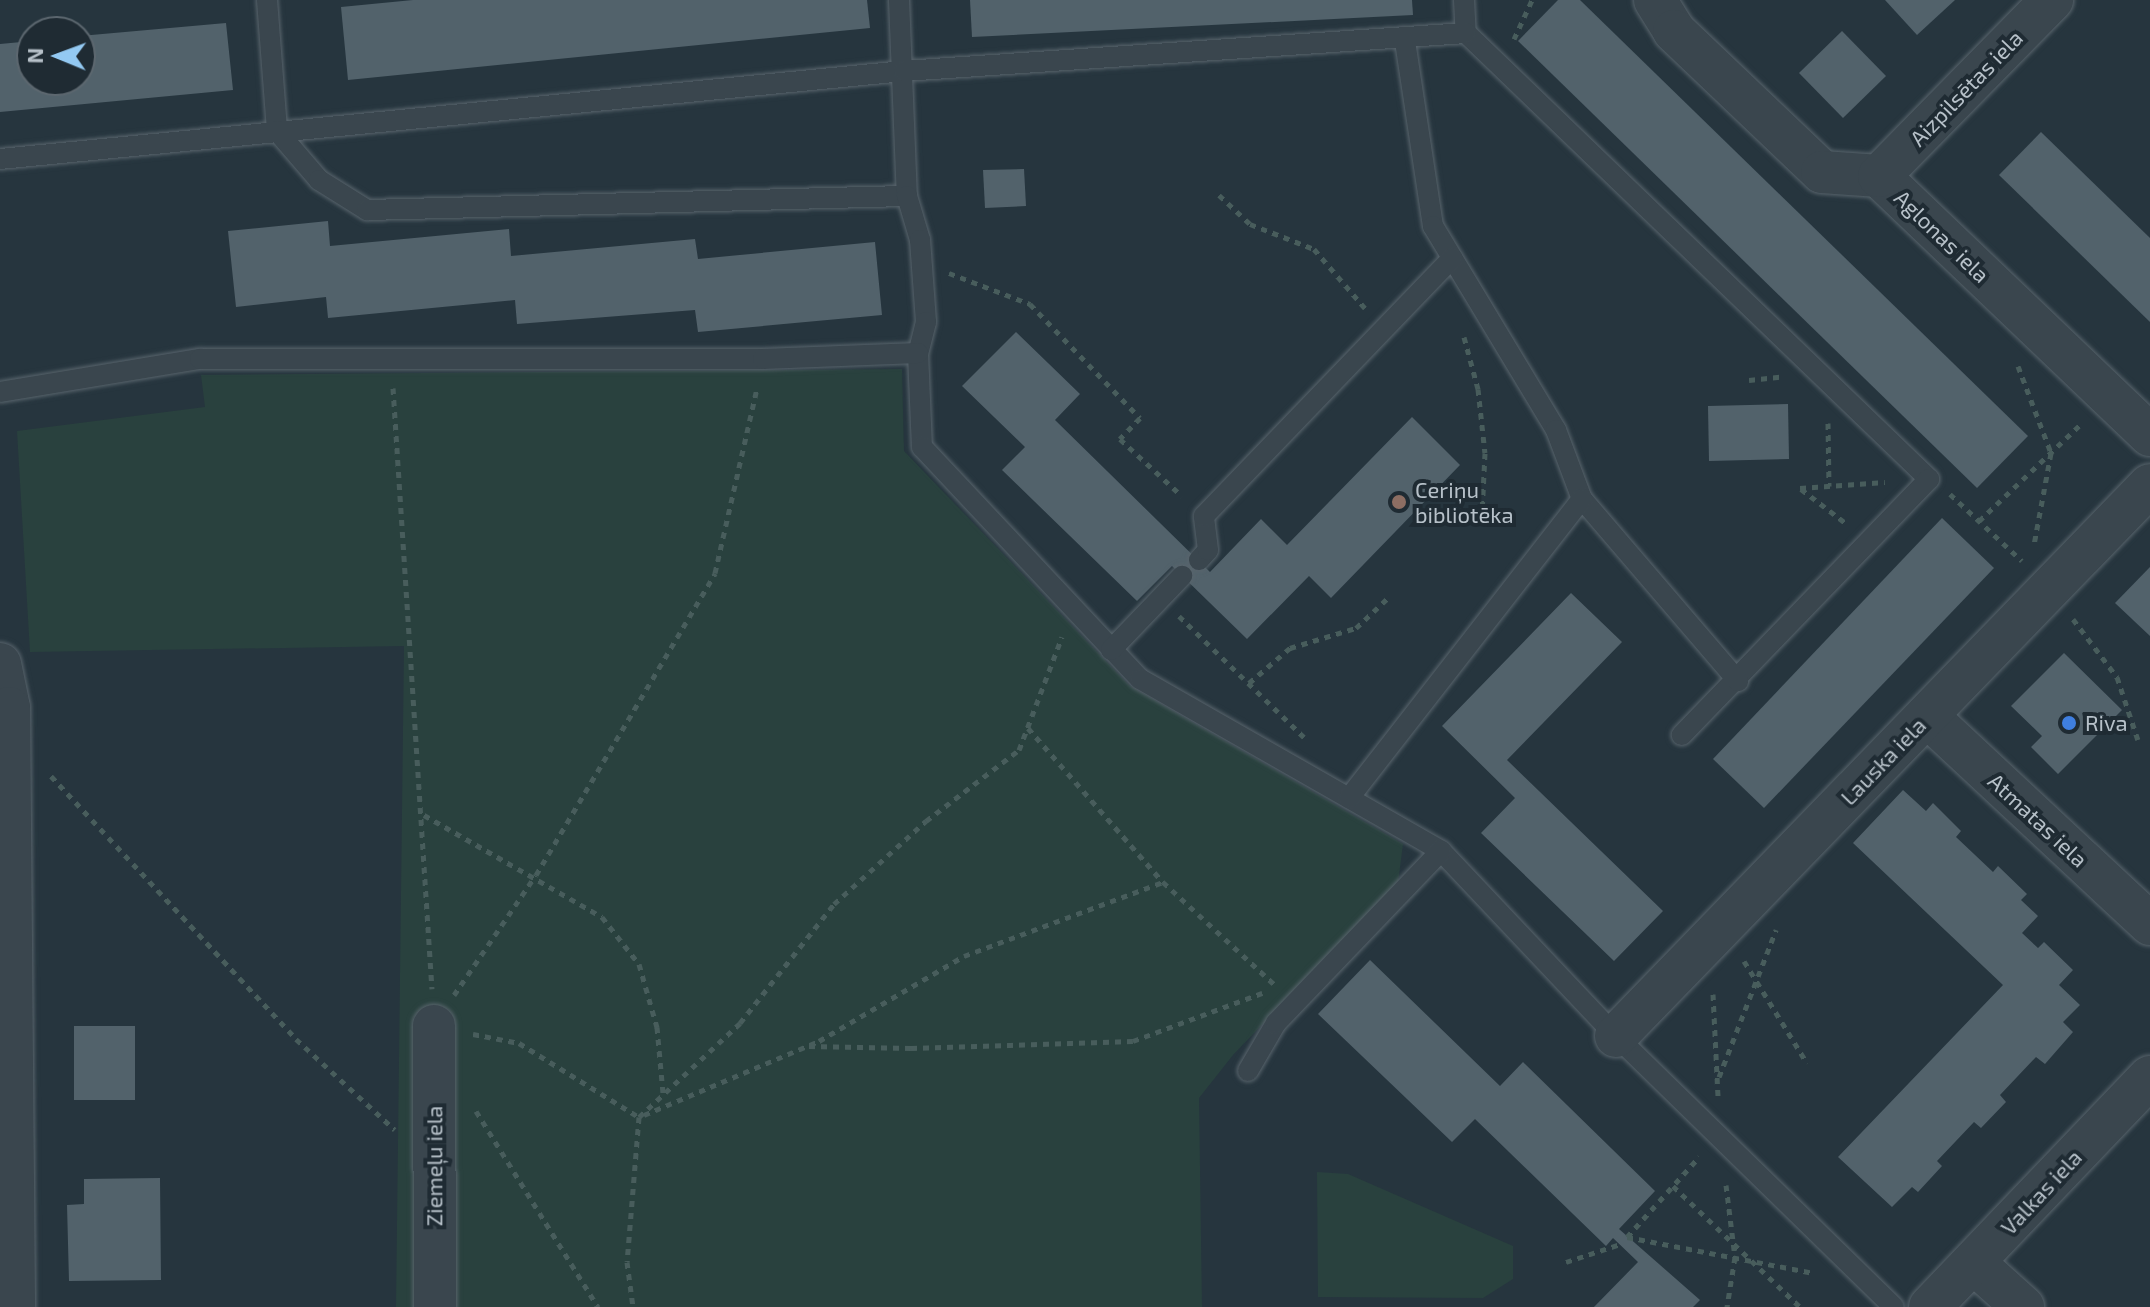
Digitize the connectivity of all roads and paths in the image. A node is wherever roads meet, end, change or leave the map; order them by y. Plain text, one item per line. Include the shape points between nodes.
1 (267, 0) edge
2 (899, 0) edge
3 (1464, 0) edge
4 (1532, 0) edge
5 (1655, 0) edge
6 (2052, 0) edge
7 (1466, 33) junction
8 (1405, 41) junction
9 (1500, 66) junction
10 (904, 71) junction
11 (277, 131) junction
12 (0, 159) edge
13 (1879, 176) junction
14 (1219, 195) dead end
15 (907, 196) junction
16 (1452, 258) junction
17 (922, 263) junction
18 (1474, 294) junction
19 (1385, 329) junction
20 (2012, 350) dead end
21 (918, 353) junction
22 (391, 357) junction
23 (763, 359) junction
24 (0, 392) edge
25 (2110, 396) junction
26 (2150, 435) edge
27 (2051, 453) junction
28 (1829, 458) dead end
29 (1929, 479) junction
30 (2150, 485) edge
31 (1829, 486) junction
32 (1582, 499) junction
33 (1818, 502) dead end
34 (1482, 514) dead end
35 (1204, 516) junction
36 (1979, 521) junction
37 (1199, 560) dead end
38 (1182, 576) dead end
39 (2050, 588) junction
40 (1389, 597) dead end
41 (1161, 599) junction
42 (1072, 610) junction
43 (1111, 650) junction
44 (0, 664) edge
45 (1738, 681) junction
46 (1249, 683) junction
47 (1927, 716) junction
48 (1028, 728) junction
49 (10, 731) junction
50 (1682, 735) dead end
51 (2138, 740) dead end
52 (1314, 746) dead end
53 (1349, 798) junction
54 (424, 815) junction
55 (1441, 851) junction
56 (536, 875) junction
57 (1163, 882) junction
58 (1779, 922) dead end
59 (2150, 924) edge
60 (1723, 926) junction
61 (1757, 982) junction
62 (434, 1026) junction
63 (1616, 1036) junction
64 (807, 1046) junction
65 (1807, 1063) dead end
66 (1248, 1071) dead end
67 (2150, 1077) edge
68 (1717, 1082) dead end
69 (663, 1094) junction
70 (467, 1096) dead end
71 (639, 1117) junction
72 (1719, 1136) junction
73 (434, 1166) junction
74 (1673, 1186) junction
75 (1620, 1244) dead end
76 (1750, 1260) junction
77 (1566, 1262) dead end
78 (1974, 1263) junction
79 (1870, 1283) junction
80 (14, 1307) edge
81 (435, 1307) edge
82 (598, 1307) edge
83 (633, 1307) edge
84 (1800, 1307) edge
85 (1894, 1307) edge
86 (1930, 1307) edge
87 (2023, 1307) edge

1 - 11 lane
2 - 10 lane
3 - 7 lane
4 - 9 path
5 - 13 street, Aglonas iela via 1674,31 1822,172
6 - 13 street, Aizpilsētas iela
7 - 8 lane
7 - 9 lane
8 - 10 lane
8 - 16 lane via 1433,226
9 - 29 lane
10 - 11 lane
10 - 15 lane
11 - 12 lane
11 - 15 lane via 319,180 367,210
13 - 25 street, Aglonas iela
14 - 19 path via 1250,224 1314,249
15 - 17 lane
16 - 18 lane
16 - 19 lane
17 - 21 lane via 926,322
17 - 35 path via 1030,304 1140,418 1120,439
18 - 32 lane via 1556,430
18 - 34 path via 1464,337 1478,389 1485,453
19 - 35 lane
20 - 27 path
21 - 23 lane
21 - 42 lane via 922,447
22 - 23 lane
22 - 24 lane via 200,359
22 - 54 path
23 - 56 path via 715,573
25 - 26 street, Aglonas iela
25 - 27 path
27 - 36 path
27 - 36 path via 2030,569
28 - 31 path
29 - 31 path
29 - 36 path
29 - 45 lane
30 - 39 street, Lauska iela
31 - 33 path via 1800,488
32 - 45 lane
32 - 53 lane
35 - 37 lane via 1208,550
38 - 41 lane
39 - 47 street, Lauska iela
39 - 51 path via 2117,677
40 - 46 path via 1356,628 1290,648
41 - 43 lane
41 - 46 path
42 - 43 lane
42 - 48 path
43 - 53 lane via 1140,679
44 - 49 street
45 - 50 lane
46 - 52 path
47 - 59 street, Atmatas iela
47 - 60 street, Lauska iela
48 - 57 path
48 - 69 path via 1019,750 926,821 834,904 740,1023
49 - 73 path via 296,1039
49 - 80 street
53 - 55 lane
54 - 56 path
54 - 62 path
55 - 63 lane
55 - 66 lane via 1276,1023
56 - 62 path
56 - 69 path via 602,917 639,964 657,1027
57 - 64 path via 964,956
57 - 64 path via 1278,987 1133,1041
58 - 61 path
60 - 61 path
60 - 63 street, Lauska iela
61 - 65 path
61 - 68 path
62 - 71 path via 519,1043
62 - 73 street, Ziemeļu iela
63 - 72 lane
64 - 71 path
67 - 78 street, Valkas iela
69 - 71 path
70 - 82 path
71 - 83 path via 627,1262
72 - 74 path
72 - 79 lane
73 - 81 street, Ziemeļu iela
74 - 76 path
74 - 76 path via 1627,1237
75 - 77 path
76 - 79 path
76 - 84 path
78 - 86 street, Valkas iela
78 - 87 street
79 - 85 lane

